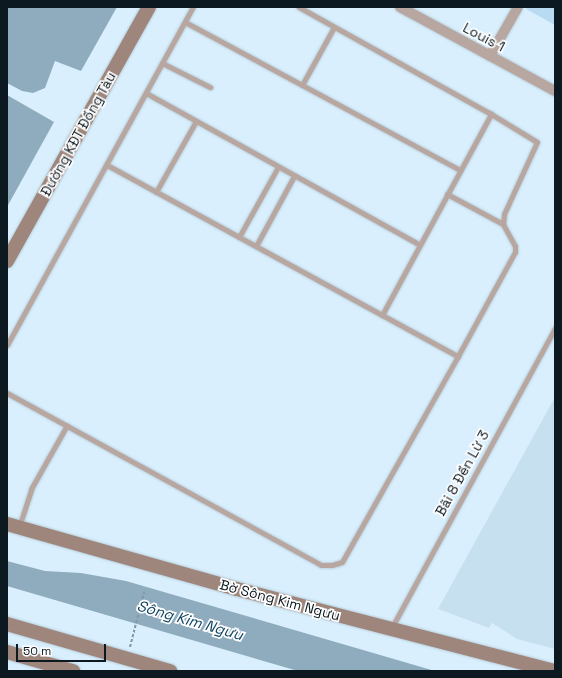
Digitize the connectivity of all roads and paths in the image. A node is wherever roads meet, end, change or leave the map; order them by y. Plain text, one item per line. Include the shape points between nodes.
1 (149, 7) edge
2 (193, 7) edge
3 (299, 7) edge
4 (518, 7) edge
5 (403, 8) edge
6 (185, 22) junction
7 (334, 27) junction
8 (490, 56) junction
9 (162, 63) junction
10 (302, 85) junction
11 (210, 87) dead end
12 (555, 92) edge
13 (146, 93) junction
14 (491, 114) junction
15 (196, 121) junction
16 (107, 165) junction
17 (278, 167) junction
18 (460, 170) junction
19 (294, 176) junction
20 (156, 192) junction
21 (447, 194) junction
22 (503, 224) junction
23 (239, 237) junction
24 (420, 245) junction
25 (256, 246) junction
26 (7, 261) edge
27 (382, 315) junction
28 (555, 328) edge
29 (7, 345) edge
30 (458, 356) junction
31 (7, 392) edge
32 (67, 425) junction
33 (13, 526) edge
34 (144, 592) dead end
35 (7, 624) edge
36 (391, 630) junction
37 (7, 652) edge
38 (127, 659) junction
39 (73, 671) edge
40 (170, 671) edge
41 (555, 671) edge

1 - 26 street, Đường KĐT Đồng Tàu
2 - 6 lane
3 - 7 lane
4 - 8 street
5 - 8 street, Louis 1
6 - 9 lane
6 - 10 lane
7 - 10 lane
7 - 14 lane
8 - 12 street, Louis 1
9 - 11 lane
9 - 13 lane
10 - 18 lane
13 - 15 lane
13 - 16 lane
14 - 18 lane
14 - 22 lane via 538,142 504,214
15 - 17 lane
15 - 20 lane
16 - 20 lane
16 - 29 lane
17 - 19 lane
17 - 23 lane
18 - 21 lane
19 - 24 lane
19 - 25 lane
20 - 23 lane
21 - 22 lane
21 - 24 lane
22 - 30 lane via 515,246 515,252
23 - 25 lane
24 - 27 lane
25 - 27 lane
27 - 30 lane
28 - 36 lane, Bãi 8 Đền Lừ 3
30 - 32 lane via 342,562 332,566 321,565
31 - 32 lane
32 - 33 lane
33 - 36 street, Bờ Sông Kim Ngưu
34 - 38 path
35 - 38 street
36 - 41 street, Bờ Sông Kim Ngưu
37 - 39 street
38 - 40 street

